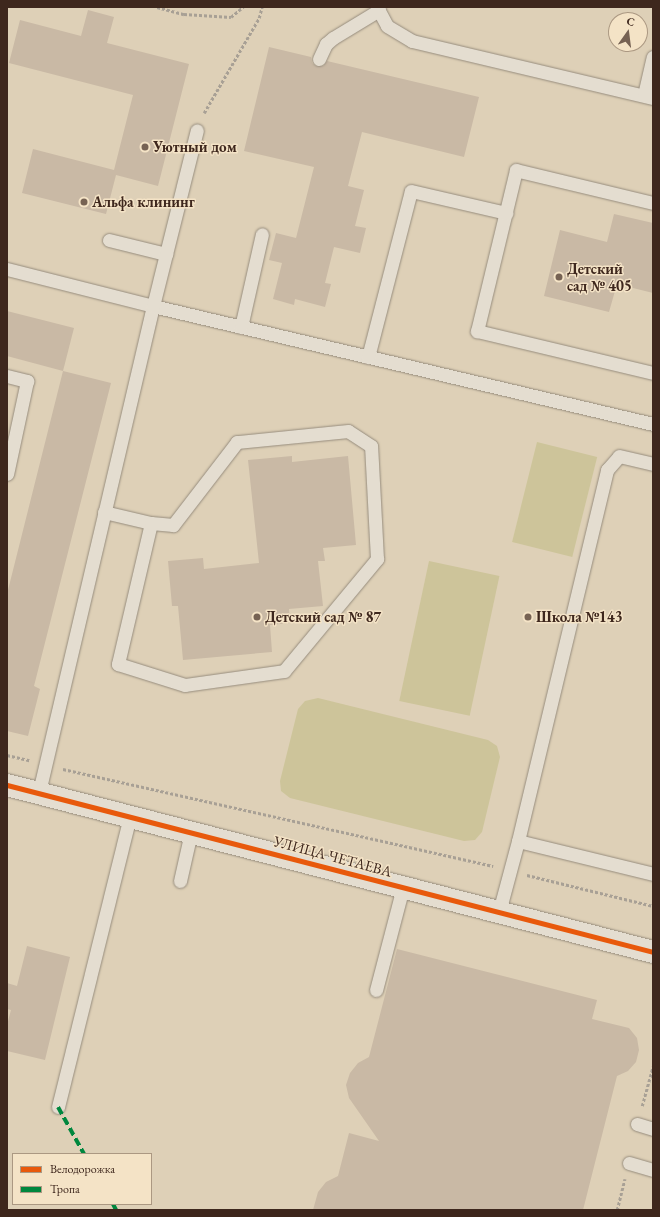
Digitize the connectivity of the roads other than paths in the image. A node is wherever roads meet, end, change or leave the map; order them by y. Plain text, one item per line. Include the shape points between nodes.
1 (378, 9) edge
2 (653, 57) edge
3 (320, 59) dead end
4 (648, 97) edge
5 (198, 130) road end
6 (653, 203) edge
7 (506, 213) junction
8 (262, 234) dead end
9 (109, 240) dead end
10 (166, 254) junction
11 (7, 269) edge
12 (153, 306) junction
13 (240, 327) junction
14 (368, 357) junction
15 (653, 373) edge
16 (7, 376) edge
17 (653, 424) edge
18 (653, 464) edge
19 (7, 474) edge
20 (104, 512) junction
21 (151, 523) junction
22 (7, 785) edge
23 (39, 792) junction
24 (130, 816) junction
25 (191, 832) junction
26 (518, 841) junction
27 (653, 874) edge
28 (180, 880) dead end
29 (403, 887) junction
30 (499, 912) junction
31 (653, 952) edge
32 (376, 990) dead end
33 (58, 1107) dead end
34 (637, 1124) dead end
35 (653, 1129) edge
36 (629, 1163) dead end
37 (653, 1170) edge

1 - 3 lane via 326,44
1 - 4 lane via 387,26 412,41
2 - 4 lane
5 - 10 lane
6 - 7 lane via 516,170
7 - 14 lane via 411,191
7 - 15 lane via 477,332
8 - 13 lane
9 - 10 lane
10 - 12 lane
11 - 12 lane
12 - 13 lane
12 - 20 lane
13 - 14 lane
14 - 17 lane
16 - 19 lane via 27,381
18 - 26 lane via 619,456 607,470
20 - 21 lane
20 - 23 lane
21 - 21 lane via 118,664 185,685 284,671 377,559 371,446 348,431 237,442 173,525
22 - 23 street, УЛИЦА ЧЕТАЕВА
23 - 24 street, УЛИЦА ЧЕТАЕВА
24 - 25 street, УЛИЦА ЧЕТАЕВА
24 - 33 lane
25 - 28 lane
25 - 29 street, УЛИЦА ЧЕТАЕВА
26 - 27 lane
26 - 30 lane
29 - 30 street, УЛИЦА ЧЕТАЕВА
29 - 32 lane
30 - 31 street, УЛИЦА ЧЕТАЕВА
34 - 35 lane
36 - 37 lane

